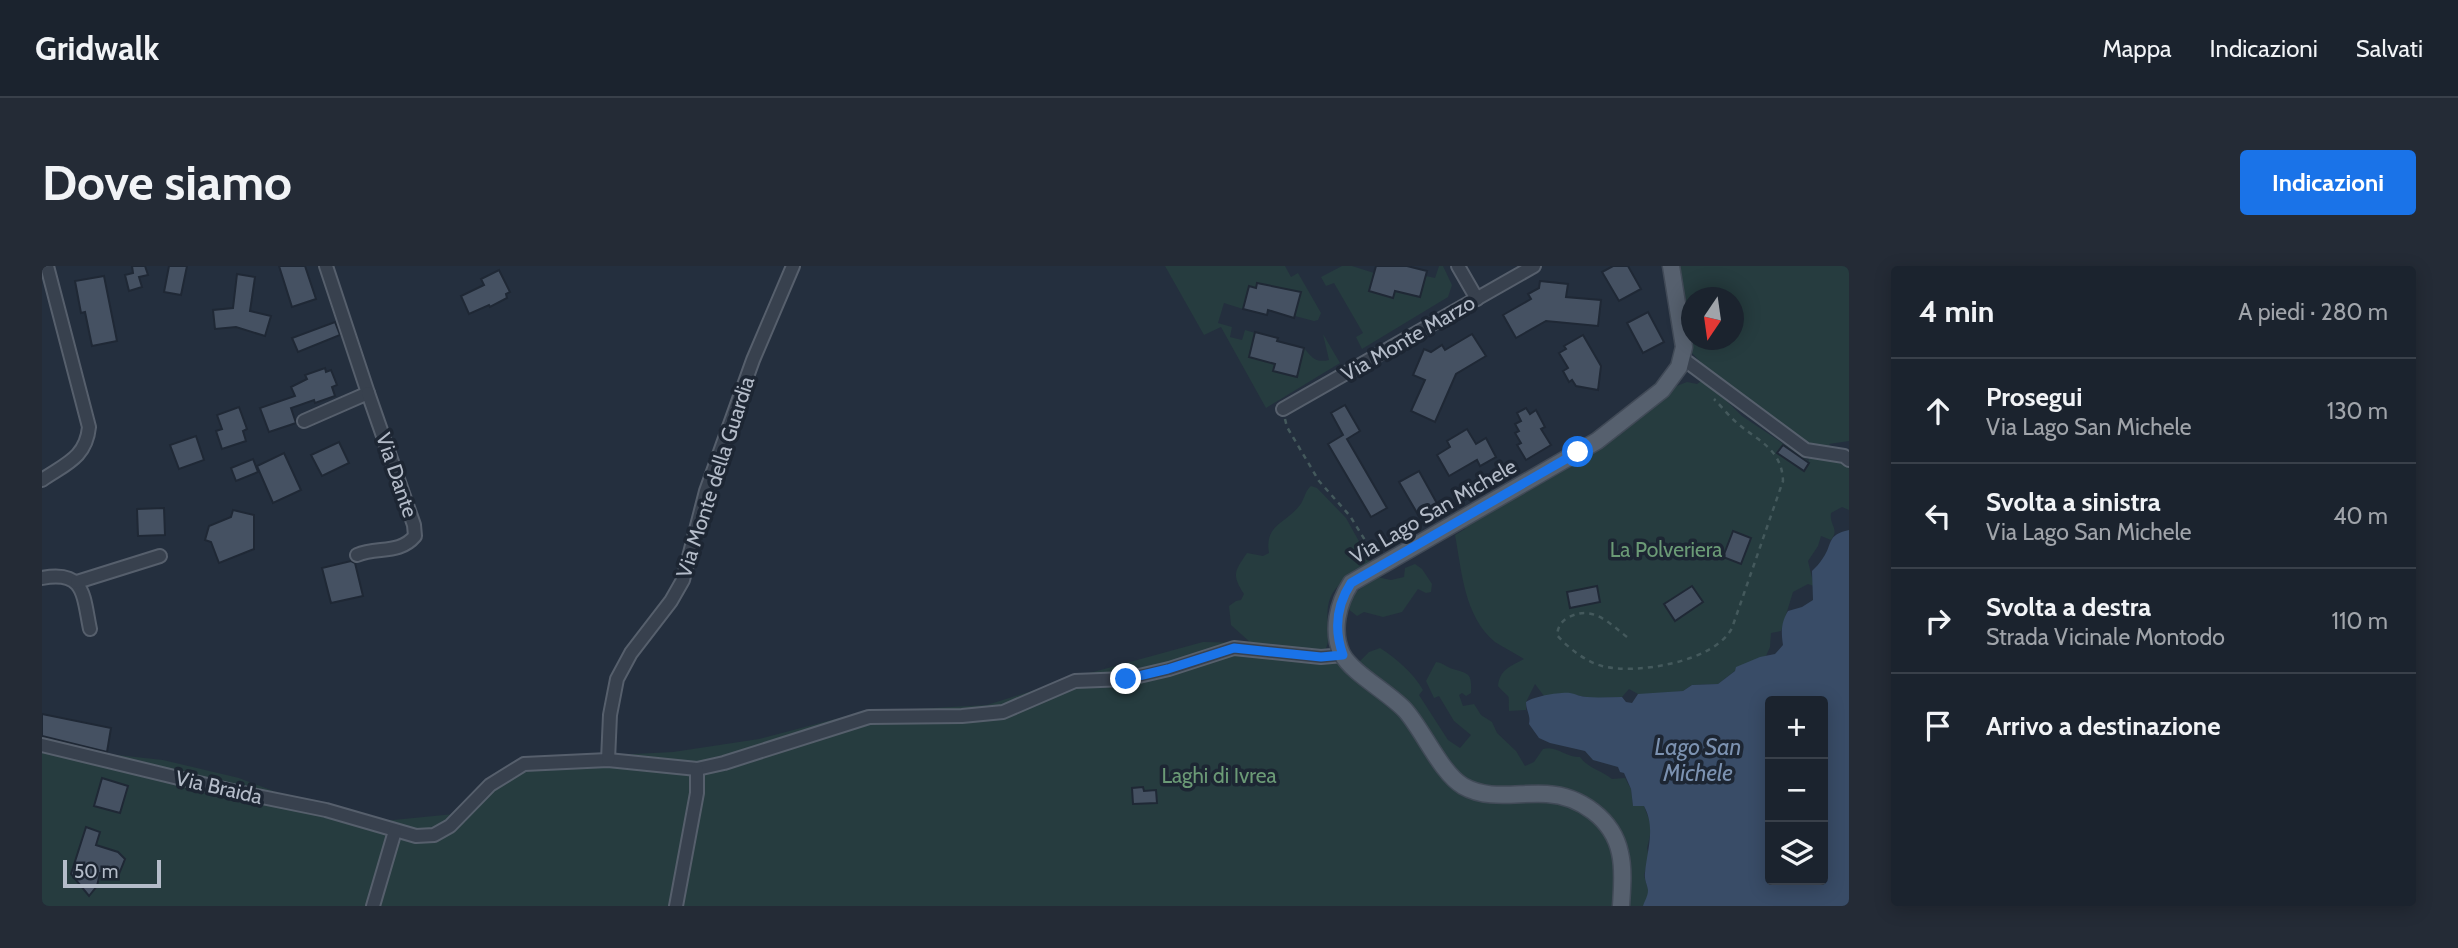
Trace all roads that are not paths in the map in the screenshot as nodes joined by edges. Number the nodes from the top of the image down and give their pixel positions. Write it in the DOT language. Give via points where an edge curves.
graph roads {
  1 [pos="47,266"];
  2 [pos="326,266"];
  3 [pos="793,266"];
  4 [pos="1458,266"];
  5 [pos="1534,266"];
  6 [pos="1671,266"];
  7 [pos="1476,299"];
  8 [pos="1682,358"];
  9 [pos="369,393"];
  10 [pos="1283,409"];
  11 [pos="304,421"];
  12 [pos="1849,460"];
  13 [pos="42,480"];
  14 [pos="357,555"];
  15 [pos="160,556"];
  16 [pos="42,578"];
  17 [pos="77,582"];
  18 [pos="90,629"];
  19 [pos="1343,655"];
  20 [pos="42,745"];
  21 [pos="608,760"];
  22 [pos="697,769"];
  23 [pos="395,831"];
  24 [pos="373,906"];
  25 [pos="676,906"];
  26 [pos="1621,906"];
  1 -- 13 [label="street" via="89,428 81,453"];
  2 -- 9 [label="street, Via Dante"];
  3 -- 21 [label="street, Via Monte della Guardia" via="711,478 682,580 617,679"];
  4 -- 7 [label="street"];
  5 -- 7 [label="street, Via Monte Marzo"];
  6 -- 8 [label="main road" via="1684,337"];
  7 -- 10 [label="street, Via Monte Marzo"];
  8 -- 12 [label="street" via="1806,450"];
  8 -- 19 [label="main road, Via Lago San Michele" via="1662,390 1597,441 1351,583 1336,626"];
  9 -- 11 [label="street"];
  9 -- 14 [label="street, Via Dante" via="415,536 408,544"];
  15 -- 17 [label="street"];
  16 -- 17 [label="street" via="56,575"];
  17 -- 18 [label="street"];
  19 -- 22 [label="street, Via Braida" via="1234,648 1126,679 1075,681 1003,712 869,717"];
  19 -- 26 [label="main road" via="1407,712 1450,776 1463,786 1496,795 1548,794 1586,806 1601,817 1620,852"];
  20 -- 23 [label="street, Via Braida" via="326,810"];
  21 -- 22 [label="street, Via Braida"];
  21 -- 23 [label="street, Via Braida" via="524,764 490,785 450,827 435,835"];
  22 -- 25 [label="street" via="697,793"];
  23 -- 24 [label="street"];
}
